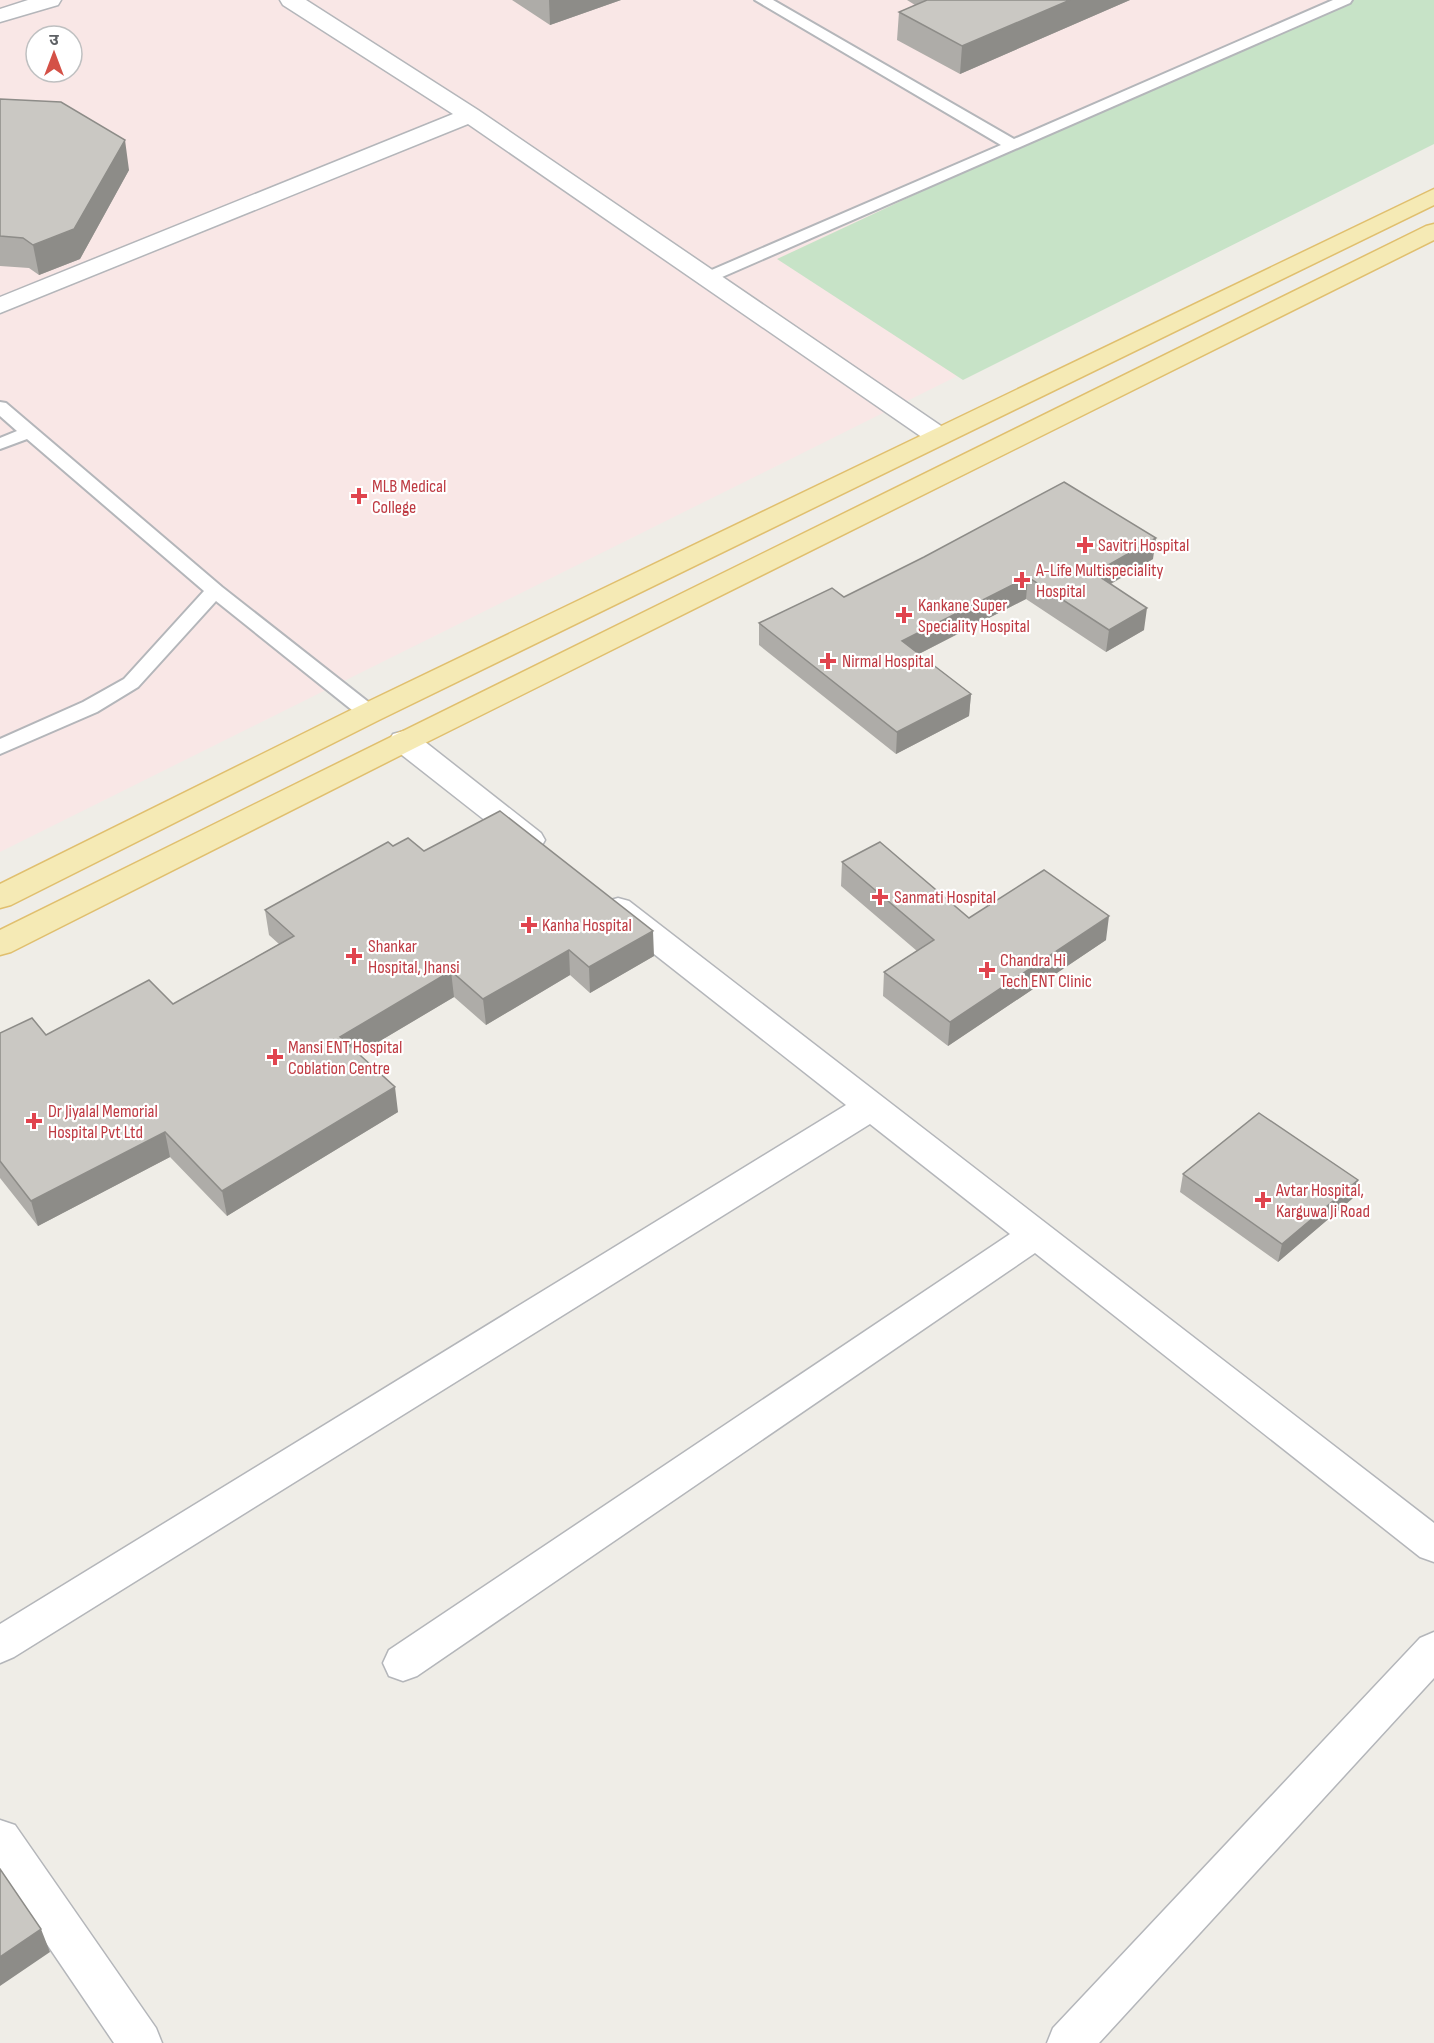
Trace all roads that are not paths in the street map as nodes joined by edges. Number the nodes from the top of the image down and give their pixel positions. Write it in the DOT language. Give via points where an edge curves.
graph roads {
  1 [pos="50,0"];
  2 [pos="291,0"];
  3 [pos="762,0"];
  4 [pos="1346,0"];
  5 [pos="0,16"];
  6 [pos="470,115"];
  7 [pos="1013,145"];
  8 [pos="1434,196"];
  9 [pos="1434,231"];
  10 [pos="706,279"];
  11 [pos="0,306"];
  12 [pos="0,407"];
  13 [pos="29,432"];
  14 [pos="938,436"];
  15 [pos="0,444"];
  16 [pos="215,591"];
  17 [pos="369,713"];
  18 [pos="404,741"];
  19 [pos="0,747"];
  20 [pos="553,858"];
  21 [pos="591,887"];
  22 [pos="0,897"];
  23 [pos="0,944"];
  24 [pos="870,1107"];
  25 [pos="1035,1235"];
  26 [pos="1434,1545"];
  27 [pos="0,1645"];
  28 [pos="1434,1650"];
  29 [pos="402,1663"];
  30 [pos="0,1839"];
  31 [pos="140,2043"];
  32 [pos="1069,2043"];
  1 -- 5 [label="street"];
  2 -- 6 [label="street"];
  3 -- 7 [label="lane"];
  4 -- 7 [label="lane"];
  6 -- 10 [label="street"];
  6 -- 11 [label="street"];
  7 -- 10 [label="lane"];
  8 -- 14 [label="main road"];
  9 -- 18 [label="main road"];
  10 -- 14 [label="street"];
  12 -- 13 [label="lane"];
  13 -- 15 [label="lane"];
  13 -- 16 [label="lane"];
  14 -- 17 [label="main road"];
  16 -- 17 [label="lane"];
  16 -- 19 [label="lane" via="131,683 90,707"];
  17 -- 22 [label="main road"];
  18 -- 20 [label="street"];
  18 -- 23 [label="main road"];
  21 -- 24 [label="street"];
  24 -- 25 [label="street"];
  24 -- 27 [label="street"];
  25 -- 26 [label="street"];
  25 -- 29 [label="street"];
  28 -- 32 [label="street"];
  30 -- 31 [label="street"];
}
